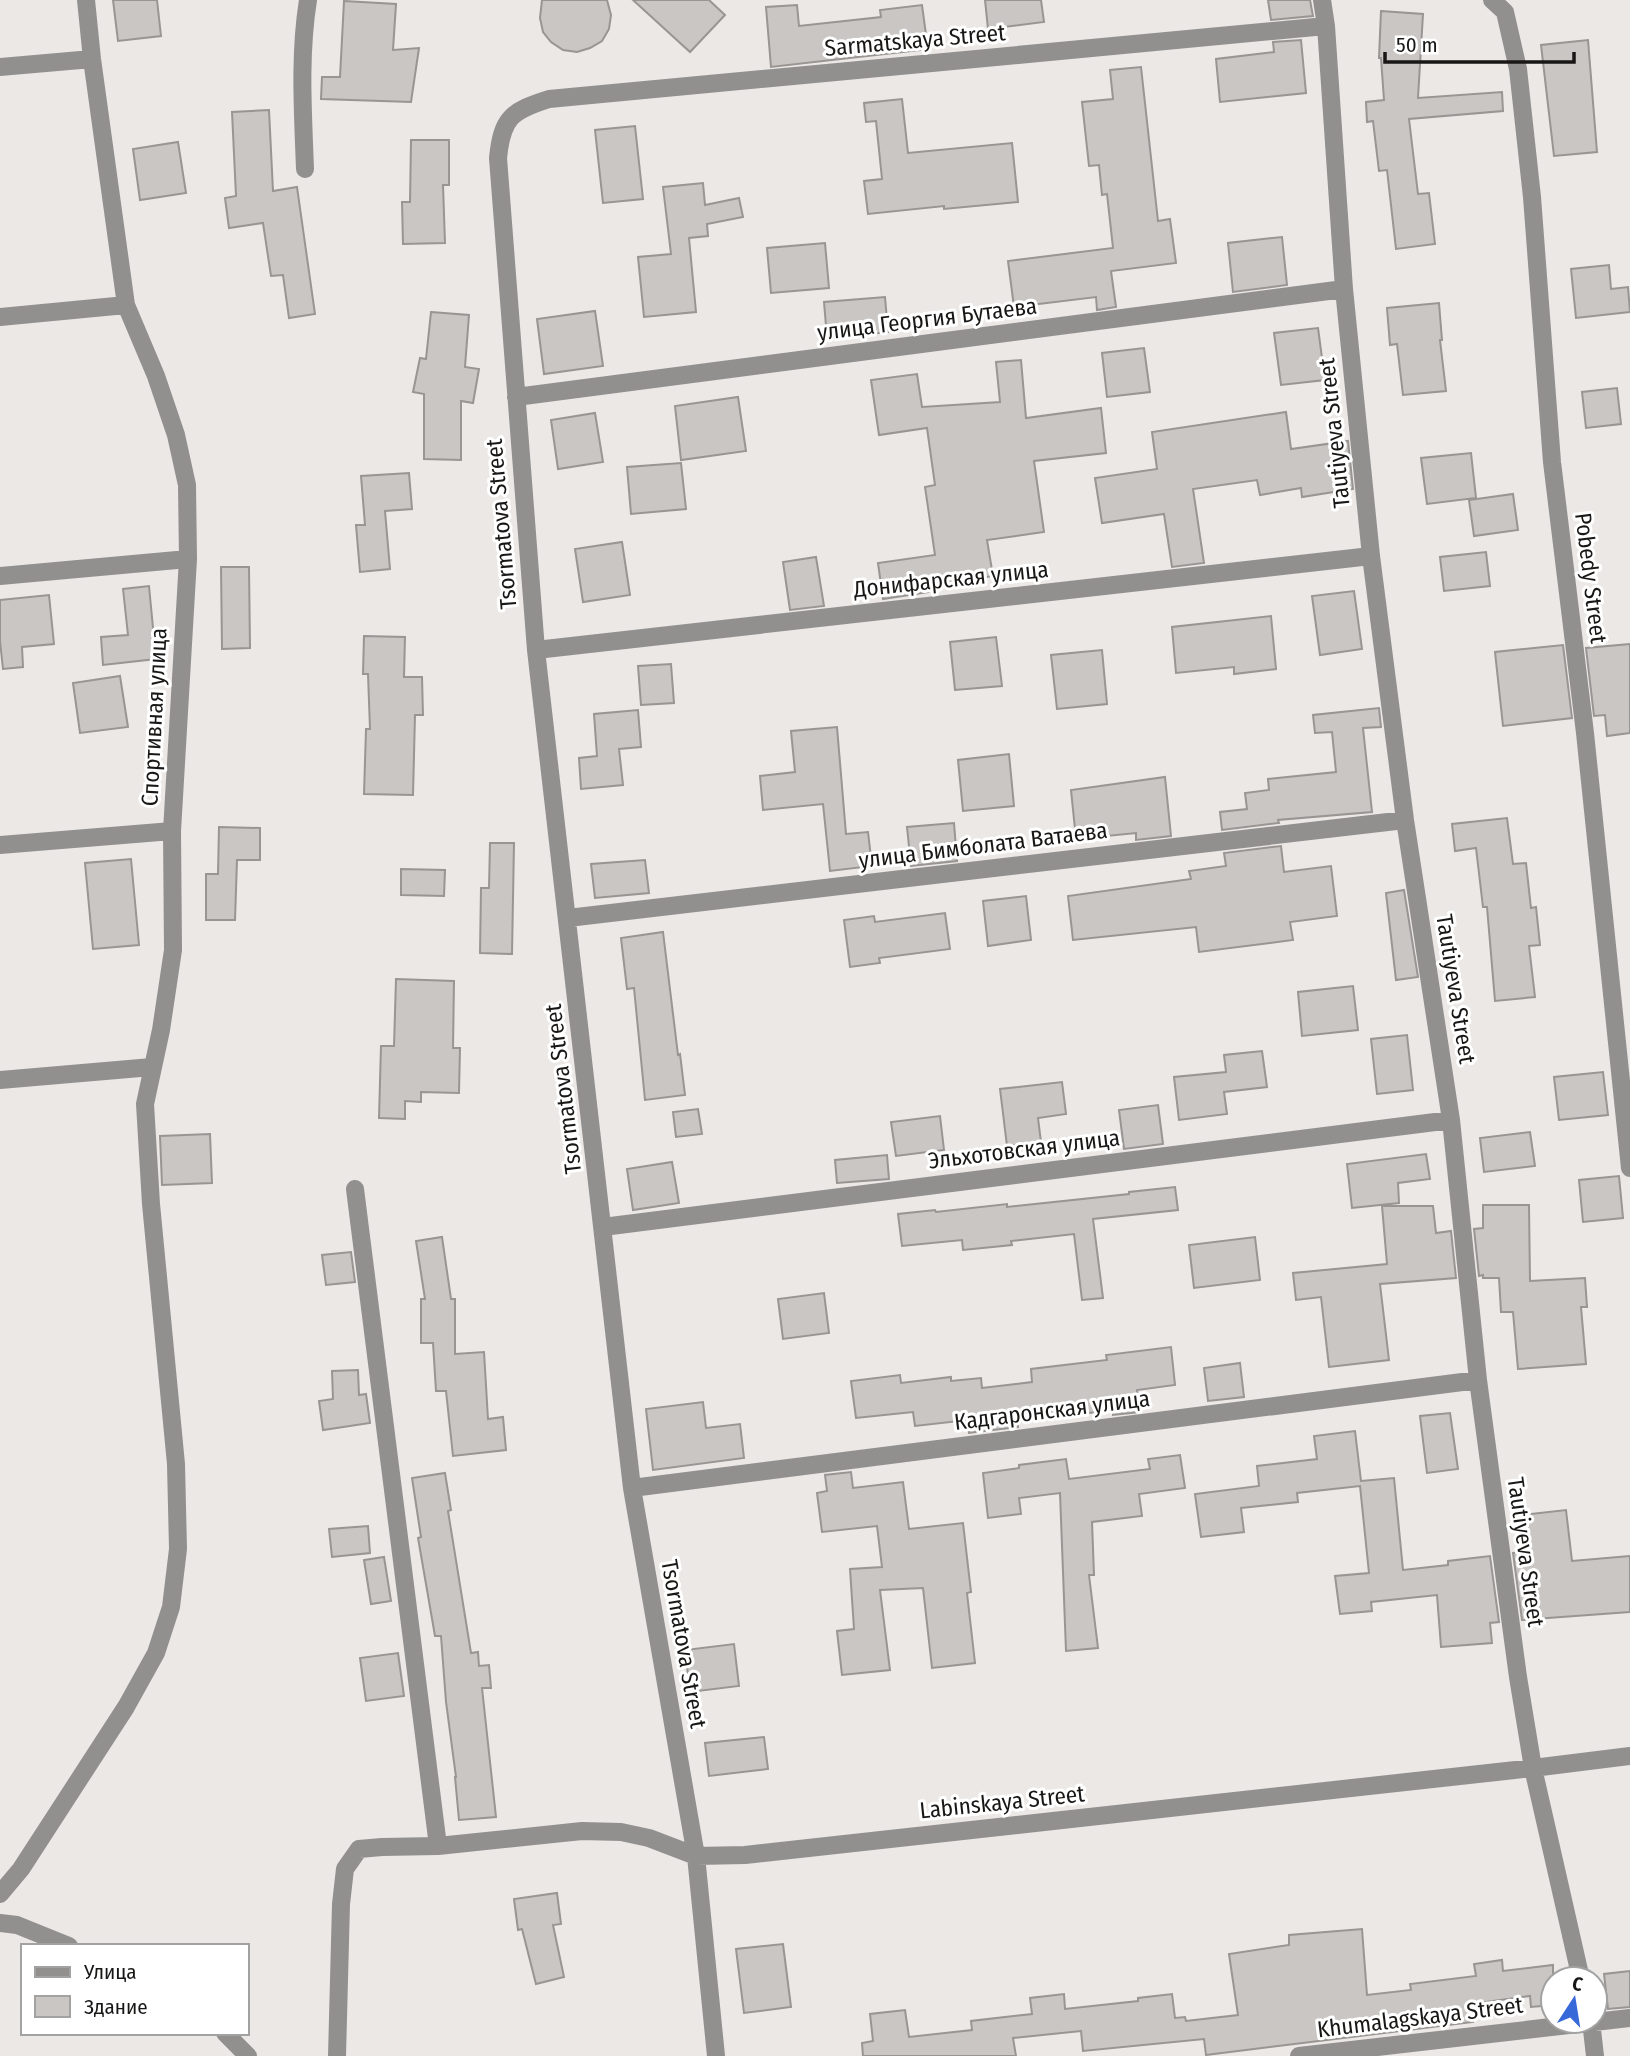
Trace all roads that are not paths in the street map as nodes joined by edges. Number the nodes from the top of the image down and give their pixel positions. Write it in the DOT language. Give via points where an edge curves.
graph roads {
  1 [pos="86,0"];
  2 [pos="308,0"];
  3 [pos="1322,0"];
  4 [pos="1492,0"];
  5 [pos="1326,26"];
  6 [pos="92,59"];
  7 [pos="0,67"];
  8 [pos="512,115"];
  9 [pos="305,169"];
  10 [pos="1344,289"];
  11 [pos="126,305"];
  12 [pos="0,317"];
  13 [pos="516,397"];
  14 [pos="1371,556"];
  15 [pos="188,559"];
  16 [pos="0,576"];
  17 [pos="536,650"];
  18 [pos="1405,820"];
  19 [pos="172,831"];
  20 [pos="0,845"];
  21 [pos="568,918"];
  22 [pos="152,1068"];
  23 [pos="0,1080"];
  24 [pos="1451,1120"];
  25 [pos="1630,1168"];
  26 [pos="355,1189"];
  27 [pos="603,1227"];
  28 [pos="1478,1380"];
  29 [pos="632,1488"];
  30 [pos="1630,1755"];
  31 [pos="1533,1768"];
  32 [pos="438,1846"];
  33 [pos="696,1856"];
  34 [pos="0,1894"];
  35 [pos="0,1923"];
  36 [pos="64,1944"];
  37 [pos="1578,1965"];
  38 [pos="1630,2018"];
  39 [pos="1609,2020"];
  40 [pos="1539,2027"];
  41 [pos="227,2035"];
  42 [pos="1593,2035"];
  43 [pos="248,2056"];
  44 [pos="337,2056"];
  45 [pos="716,2056"];
  46 [pos="1299,2056"];
  47 [pos="1595,2056"];
  1 -- 6 [label="street, Спортивная улица"];
  2 -- 9 [label="street" via="302,82"];
  3 -- 5 [label="street, Tautiyeva Street"];
  4 -- 25 [label="street, Pobedy Street" via="1505,12 1518,69 1552,462"];
  5 -- 8 [label="street, Sarmatskaya Street" via="549,99"];
  5 -- 10 [label="street, Tautiyeva Street"];
  6 -- 7 [label="street"];
  6 -- 11 [label="street, Спортивная улица"];
  8 -- 13 [label="street, Tsormatova Street" via="500,135 498,158"];
  10 -- 13 [label="street, улица Георгия Бутаева"];
  10 -- 14 [label="street, Tautiyeva Street"];
  11 -- 12 [label="street"];
  11 -- 15 [label="street, Спортивная улица" via="176,435 187,485"];
  13 -- 17 [label="street, Tsormatova Street"];
  14 -- 17 [label="street, Донифарская улица"];
  14 -- 18 [label="street, Tautiyeva Street"];
  15 -- 16 [label="street"];
  15 -- 19 [label="street, Спортивная улица"];
  17 -- 21 [label="street, Tsormatova Street"];
  18 -- 21 [label="street, улица Бимболата Ватаева"];
  18 -- 24 [label="street, Tautiyeva Street"];
  19 -- 20 [label="street, Спортивная улица"];
  19 -- 22 [label="street" via="173,950"];
  21 -- 27 [label="street, Tsormatova Street"];
  22 -- 23 [label="street"];
  22 -- 34 [label="street" via="145,1117 176,1464 178,1549 170,1607 156,1653 126,1707"];
  24 -- 27 [label="street, Эльхотовская улица"];
  24 -- 28 [label="street, Tautiyeva Street"];
  26 -- 32 [label="street"];
  27 -- 29 [label="street, Tsormatova Street"];
  28 -- 29 [label="street, Кадгаронская улица"];
  28 -- 31 [label="street, Tautiyeva Street"];
  29 -- 33 [label="street, Tsormatova Street"];
  30 -- 31 [label="street, Labinskaya Street"];
  31 -- 33 [label="street, Labinskaya Street" via="745,1855"];
  31 -- 37 [label="street, Tautiyeva Street"];
  32 -- 33 [label="street, Labinskaya Street" via="582,1831 621,1832"];
  32 -- 44 [label="street, Labinskaya Street" via="359,1849 345,1869"];
  33 -- 45 [label="street, Tsormatova Street"];
  35 -- 36 [label="street"];
  38 -- 39 [label="street, Khumalagskaya Street"];
  40 -- 46 [label="street, Khumalagskaya Street"];
  41 -- 43 [label="street"];
  42 -- 47 [label="street"];
}
